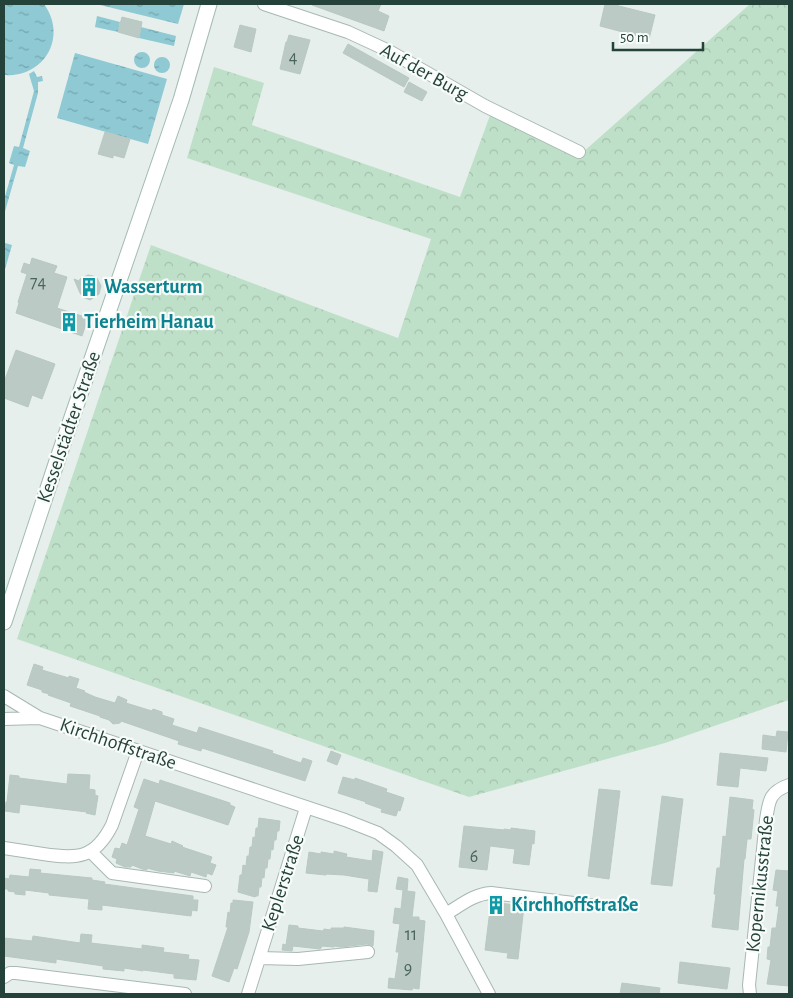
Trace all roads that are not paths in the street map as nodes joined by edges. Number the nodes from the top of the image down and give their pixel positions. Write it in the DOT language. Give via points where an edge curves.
graph roads {
  1 [pos="209,4"];
  2 [pos="264,4"];
  3 [pos="579,152"];
  4 [pos="4,622"];
  5 [pos="4,696"];
  6 [pos="40,718"];
  7 [pos="4,719"];
  8 [pos="138,751"];
  9 [pos="789,785"];
  10 [pos="306,808"];
  11 [pos="4,848"];
  12 [pos="90,851"];
  13 [pos="205,886"];
  14 [pos="590,905"];
  15 [pos="446,914"];
  16 [pos="368,952"];
  17 [pos="258,958"];
  18 [pos="6,974"];
  19 [pos="185,994"];
  20 [pos="248,994"];
  21 [pos="489,994"];
  22 [pos="750,994"];
  1 -- 4 [label="main road, Kesselstädter Straße" via="181,100"];
  2 -- 3 [label="street, Auf der Burg" via="348,32 389,51 485,106"];
  5 -- 6 [label="street, Kirchhoffstraße"];
  6 -- 7 [label="street, Kirchhoffstraße"];
  6 -- 8 [label="street, Kirchhoffstraße"];
  8 -- 10 [label="street, Kirchhoffstraße"];
  8 -- 12 [label="street" via="112,825 100,845"];
  9 -- 22 [label="street, Kopernikusstraße" via="776,790 772,796 766,820"];
  10 -- 15 [label="street, Kirchhoffstraße" via="378,833 396,846 416,865"];
  10 -- 17 [label="street, Keplerstraße"];
  11 -- 12 [label="street" via="69,857"];
  12 -- 13 [label="street" via="112,873"];
  14 -- 15 [label="street" via="491,893 479,894"];
  15 -- 21 [label="street, Kirchhoffstraße"];
  16 -- 17 [label="street, Keplerstraße" via="298,959"];
  17 -- 20 [label="street, Keplerstraße"];
  18 -- 19 [label="street"];
}
